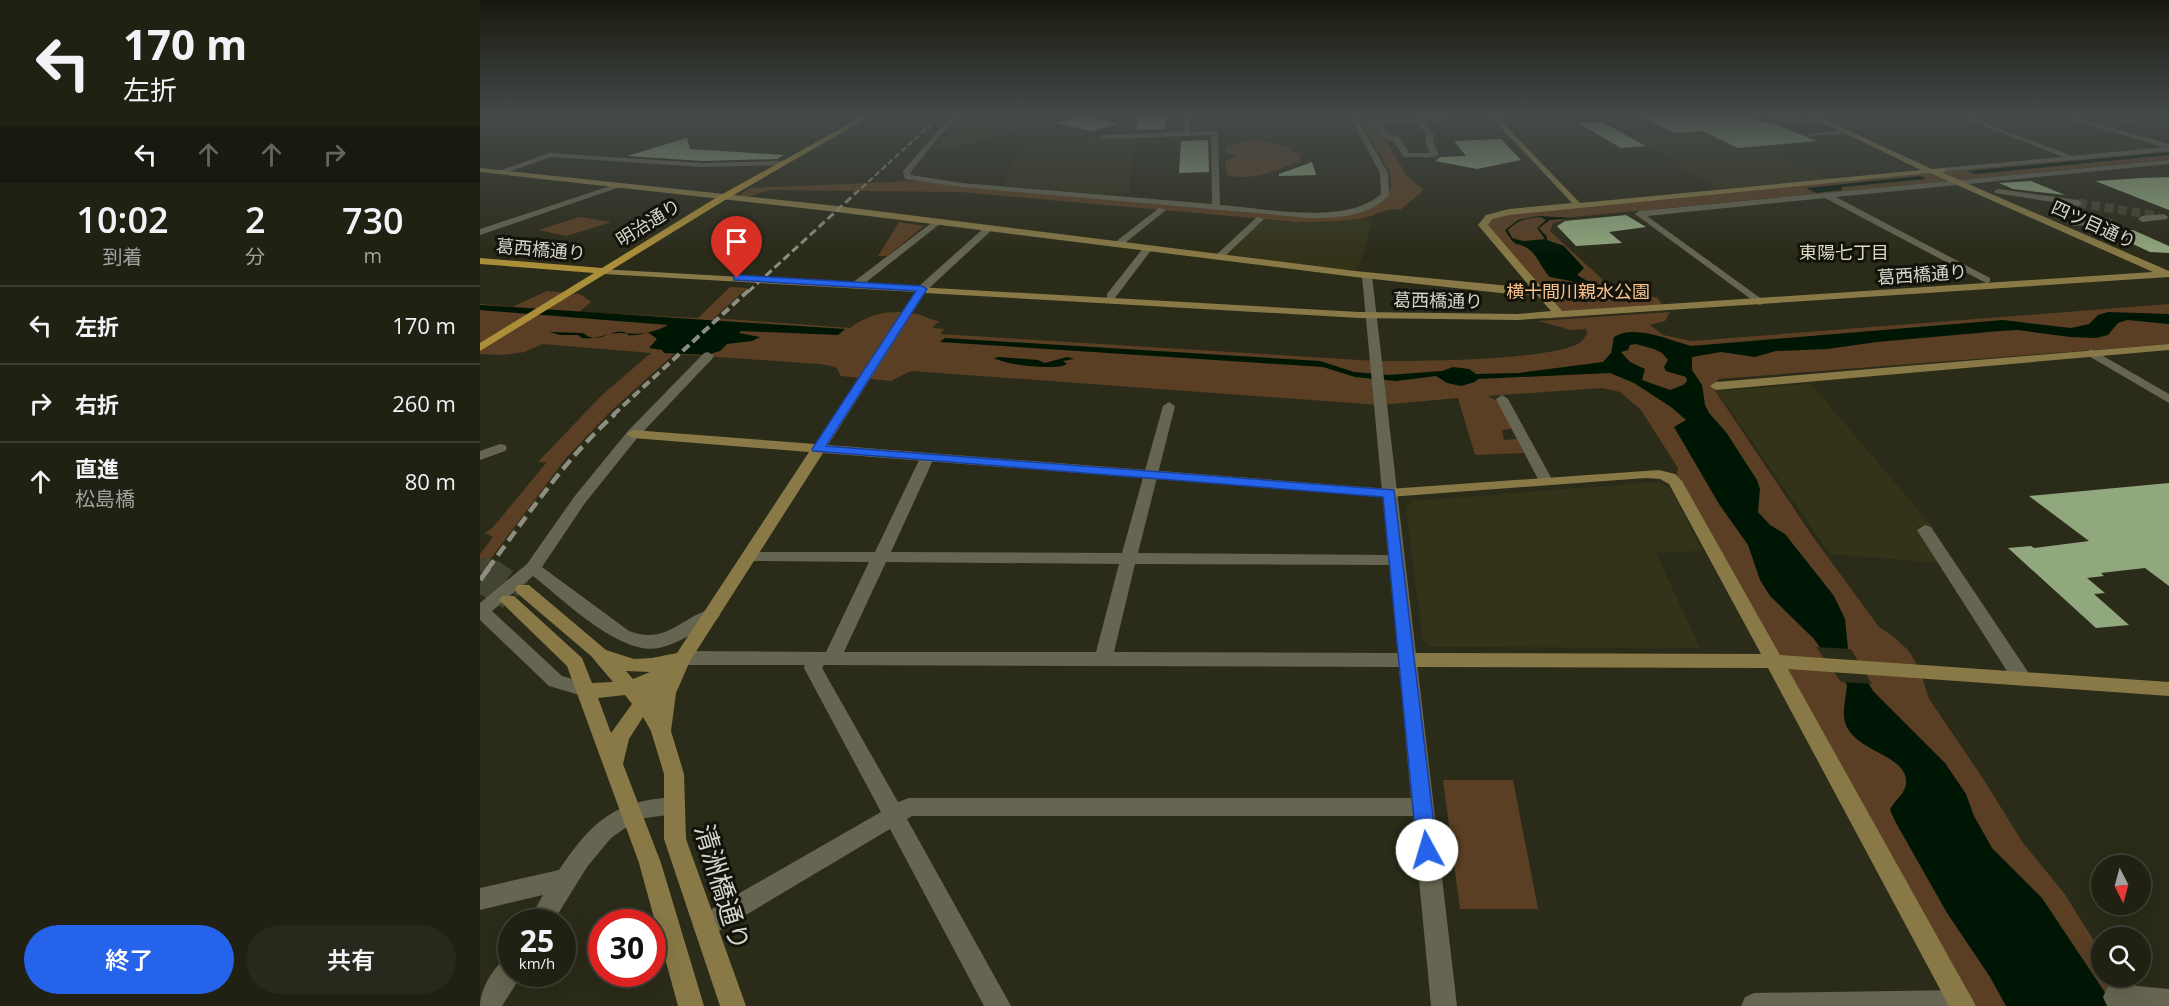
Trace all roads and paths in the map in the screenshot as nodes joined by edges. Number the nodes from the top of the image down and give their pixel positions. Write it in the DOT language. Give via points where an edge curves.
graph roads {
  1 [pos="529,162"];
  2 [pos="656,162"];
  3 [pos="915,162"];
  4 [pos="1215,162"];
  5 [pos="1378,162"];
  6 [pos="1537,162"];
  7 [pos="1917,162"];
  8 [pos="1918,162"];
  9 [pos="2032,162"];
  10 [pos="2169,162"];
  11 [pos="784,163"];
  12 [pos="480,170"];
  13 [pos="1938,171"];
  14 [pos="500,172"];
  15 [pos="1963,182"];
  16 [pos="619,186"];
  17 [pos="1998,191"];
  18 [pos="1827,196"];
  19 [pos="722,198"];
  20 [pos="2078,203"];
  21 [pos="1216,205"];
  22 [pos="1578,205"];
  23 [pos="1162,210"];
  24 [pos="2164,217"];
  25 [pos="1260,219"];
  26 [pos="2142,219"];
  27 [pos="2109,221"];
  28 [pos="937,223"];
  29 [pos="2073,223"];
  30 [pos="988,229"];
  31 [pos="480,232"];
  32 [pos="1117,245"];
  33 [pos="1147,249"];
  34 [pos="1218,257"];
  35 [pos="480,261"];
  36 [pos="2153,268"];
  37 [pos="604,271"];
  38 [pos="2168,271"];
  39 [pos="1367,276"];
  40 [pos="1986,280"];
  41 [pos="856,285"];
  42 [pos="922,289"];
  43 [pos="1539,291"];
  44 [pos="1111,296"];
  45 [pos="1755,299"];
  46 [pos="1558,312"];
  47 [pos="1371,313"];
  48 [pos="2169,347"];
  49 [pos="480,348"];
  50 [pos="2091,353"];
  51 [pos="708,356"];
  52 [pos="1716,386"];
  53 [pos="1502,399"];
  54 [pos="2169,399"];
  55 [pos="1169,406"];
  56 [pos="633,434"];
  57 [pos="500,448"];
  58 [pos="818,449"];
  59 [pos="480,456"];
  60 [pos="927,458"];
  61 [pos="1152,474"];
  62 [pos="1546,481"];
  63 [pos="1389,493"];
  64 [pos="1926,530"];
  65 [pos="750,556"];
  66 [pos="881,556"];
  67 [pos="1128,559"];
  68 [pos="1396,560"];
  69 [pos="516,587"];
  70 [pos="711,615"];
  71 [pos="597,651"];
  72 [pos="683,658"];
  73 [pos="825,658"];
  74 [pos="1104,658"];
  75 [pos="1407,660"];
  76 [pos="1773,661"];
  77 [pos="2021,677"];
  78 [pos="2169,688"];
  79 [pos="586,690"];
  80 [pos="635,695"];
  81 [pos="661,731"];
  82 [pos="614,763"];
  83 [pos="674,806"];
  84 [pos="1422,807"];
  85 [pos="631,812"];
  86 [pos="893,817"];
  87 [pos="569,878"];
  88 [pos="480,899"];
  89 [pos="549,909"];
  90 [pos="705,926"];
  91 [pos="500,987"];
  92 [pos="2116,997"];
  93 [pos="2169,1002"];
  94 [pos="1962,1004"];
  95 [pos="487,1006"];
  96 [pos="691,1006"];
  97 [pos="733,1006"];
  98 [pos="998,1006"];
  99 [pos="1444,1006"];
  100 [pos="1755,1006"];
  1 -- 14 [label="street"];
  2 -- 11 [label="street"];
  3 -- 5 [label="street" via="906,173 908,177 1310,215 1366,208 1385,195 1384,173"];
  4 -- 21 [label="street"];
  6 -- 22 [label="street"];
  7 -- 13 [label="street, 四ツ目通り"];
  8 -- 13 [label="street, 四ツ目通り"];
  9 -- 13 [label="street"];
  10 -- 15 [label="street"];
  11 -- 19 [label="main road, 明治通り"];
  12 -- 14 [label="street"];
  13 -- 15 [label="street, 四ツ目通り"];
  13 -- 22 [label="street"];
  14 -- 16 [label="street"];
  15 -- 18 [label="street"];
  15 -- 36 [label="street, 四ツ目通り"];
  15 -- 38 [label="street, 四ツ目通り"];
  16 -- 19 [label="street"];
  16 -- 31 [label="street"];
  17 -- 20 [label="street"];
  18 -- 40 [label="street"];
  18 -- 45 [label="street" via="1640,214"];
  19 -- 28 [label="street"];
  19 -- 37 [label="main road, 明治通り"];
  22 -- 43 [label="street" via="1497,214 1483,225"];
  23 -- 32 [label="street"];
  24 -- 26 [label="street"];
  25 -- 34 [label="street"];
  27 -- 29 [label="street"];
  28 -- 30 [label="street"];
  28 -- 41 [label="street"];
  30 -- 32 [label="street"];
  30 -- 42 [label="street"];
  32 -- 33 [label="street"];
  33 -- 34 [label="street"];
  33 -- 44 [label="street"];
  34 -- 39 [label="street"];
  35 -- 37 [label="main road, 葛西橋通り"];
  36 -- 38 [label="street, 四ツ目通り"];
  36 -- 40 [label="street, 葛西橋通り"];
  37 -- 41 [label="street, 葛西橋通り"];
  37 -- 49 [label="main road, 明治通り"];
  38 -- 45 [label="street, 葛西橋通り"];
  39 -- 43 [label="street"];
  39 -- 47 [label="street"];
  40 -- 45 [label="street, 葛西橋通り"];
  41 -- 42 [label="street, 葛西橋通り"];
  42 -- 44 [label="street, 葛西橋通り" via="950,287"];
  42 -- 47 [label="street, 葛西橋通り"];
  42 -- 58 [label="street"];
  43 -- 46 [label="street"];
  44 -- 47 [label="street, 葛西橋通り"];
  45 -- 46 [label="street, 葛西橋通り"];
  46 -- 47 [label="street, 葛西橋通り" via="1517,317"];
  47 -- 63 [label="street"];
  48 -- 50 [label="street"];
  50 -- 52 [label="street"];
  50 -- 54 [label="street"];
  51 -- 56 [label="street"];
  53 -- 62 [label="street"];
  55 -- 61 [label="street"];
  56 -- 58 [label="street"];
  56 -- 69 [label="street"];
  57 -- 59 [label="street"];
  58 -- 60 [label="street"];
  58 -- 65 [label="street"];
  60 -- 61 [label="street"];
  60 -- 66 [label="street"];
  61 -- 63 [label="street"];
  61 -- 67 [label="street"];
  62 -- 63 [label="street"];
  62 -- 76 [label="street" via="1657,473 1671,478"];
  63 -- 68 [label="street"];
  64 -- 77 [label="street"];
  65 -- 66 [label="street"];
  65 -- 70 [label="street"];
  66 -- 67 [label="street"];
  66 -- 73 [label="street"];
  67 -- 68 [label="street"];
  67 -- 74 [label="street"];
  68 -- 75 [label="street"];
  69 -- 70 [label="street" via="638,644 669,638"];
  69 -- 71 [label="street, 清洲橋通り"];
  69 -- 79 [label="street" via="575,663"];
  69 -- 79 [label="street" via="481,611 556,681"];
  70 -- 72 [label="street"];
  71 -- 72 [label="street" via="633,667"];
  71 -- 80 [label="street, 清洲橋通り"];
  72 -- 73 [label="street"];
  72 -- 80 [label="street"];
  72 -- 81 [label="street" via="666,691"];
  73 -- 74 [label="street"];
  73 -- 86 [label="street" via="813,668"];
  74 -- 75 [label="street"];
  75 -- 76 [label="street"];
  75 -- 84 [label="street"];
  76 -- 77 [label="street"];
  76 -- 94 [label="street"];
  77 -- 78 [label="street"];
  79 -- 80 [label="street"];
  79 -- 82 [label="street"];
  80 -- 81 [label="street, 清洲橋通り"];
  80 -- 82 [label="street"];
  81 -- 83 [label="street, 清洲橋通り" via="674,774"];
  82 -- 85 [label="street"];
  83 -- 85 [label="street"];
  83 -- 90 [label="street, 清洲橋通り" via="675,839"];
  84 -- 86 [label="street" via="909,807"];
  84 -- 99 [label="street"];
  85 -- 87 [label="street" via="605,827"];
  85 -- 96 [label="street" via="650,863"];
  86 -- 90 [label="street"];
  86 -- 98 [label="street"];
  87 -- 88 [label="street"];
  87 -- 89 [label="street"];
  90 -- 97 [label="street, 清洲橋通り"];
  91 -- 95 [label="street"];
  92 -- 93 [label="street"];
  94 -- 100 [label="street"];
}
